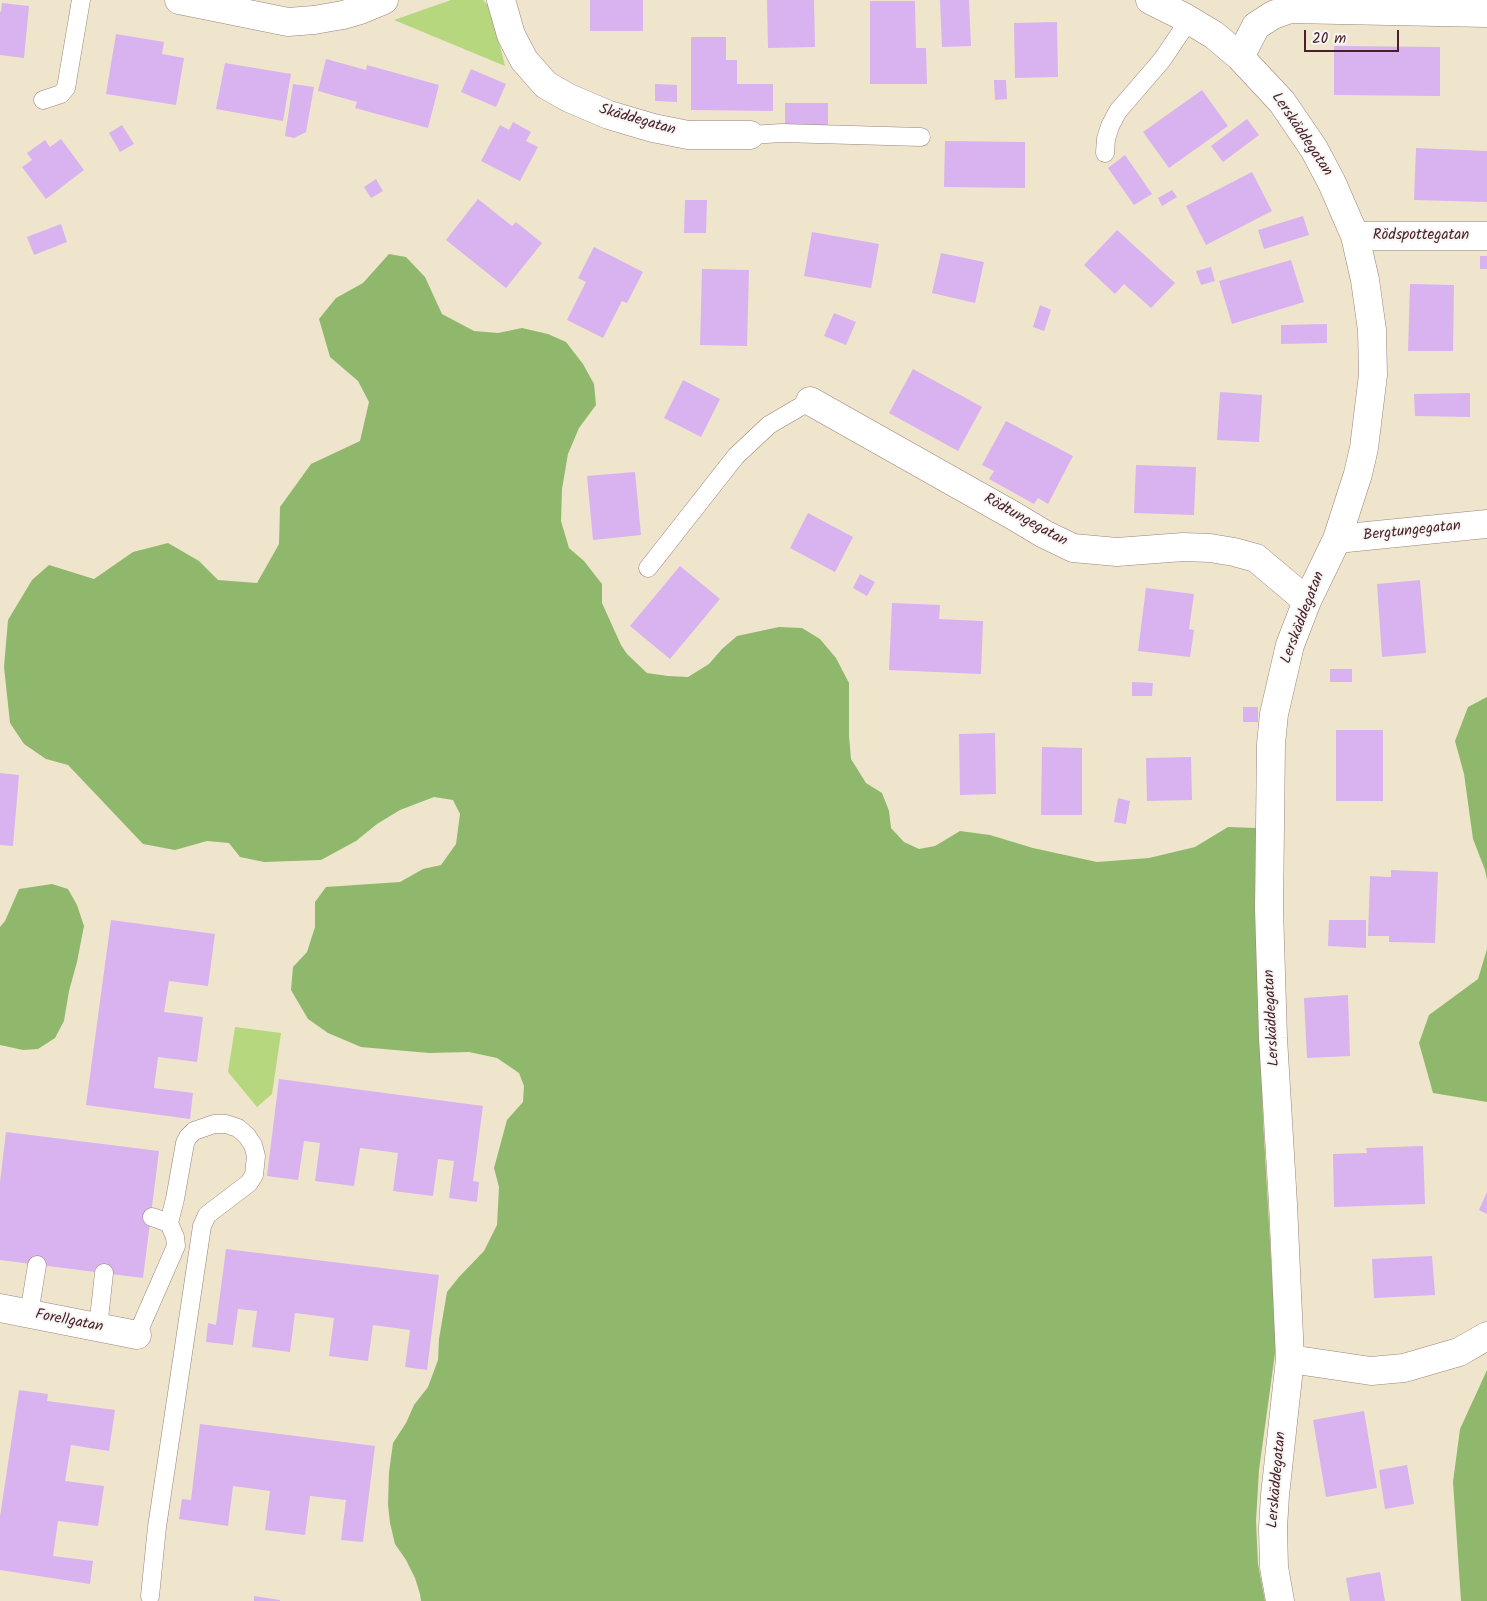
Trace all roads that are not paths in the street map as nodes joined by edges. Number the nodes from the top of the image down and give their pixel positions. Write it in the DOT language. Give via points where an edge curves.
graph roads {
  1 [pos="81,0"];
  2 [pos="179,0"];
  3 [pos="384,0"];
  4 [pos="501,0"];
  5 [pos="1150,0"];
  6 [pos="1346,5"];
  7 [pos="1487,13"];
  8 [pos="1189,20"];
  9 [pos="1240,57"];
  10 [pos="43,100"];
  11 [pos="750,135"];
  12 [pos="921,137"];
  13 [pos="1105,152"];
  14 [pos="1355,236"];
  15 [pos="1487,236"];
  16 [pos="810,401"];
  17 [pos="1487,524"];
  18 [pos="1337,539"];
  19 [pos="648,568"];
  20 [pos="1307,601"];
  21 [pos="152,1216"];
  22 [pos="169,1223"];
  23 [pos="37,1265"];
  24 [pos="104,1273"];
  25 [pos="0,1308"];
  26 [pos="29,1314"];
  27 [pos="98,1328"];
  28 [pos="137,1335"];
  29 [pos="1487,1336"];
  30 [pos="1290,1359"];
  31 [pos="150,1596"];
  32 [pos="1280,1601"];
  1 -- 10 [label="lane" via="66,88 60,94"];
  2 -- 3 [label="street" via="288,22 343,15"];
  4 -- 11 [label="street, Skäddegatan" via="511,35 524,60 546,85 609,115 653,128 688,135"];
  5 -- 8 [label="street, Lerskäddegatan"];
  6 -- 7 [label="street"];
  6 -- 9 [label="street" via="1290,9 1273,15 1256,26"];
  8 -- 9 [label="street, Lerskäddegatan" via="1214,35"];
  8 -- 13 [label="lane" via="1162,60 1118,111 1110,126"];
  9 -- 14 [label="street, Lerskäddegatan" via="1282,102 1314,149"];
  11 -- 12 [label="lane, Skäddegatan"];
  14 -- 15 [label="street, Rödspottegatan"];
  14 -- 18 [label="street, Lerskäddegatan" via="1370,311 1373,374 1362,457"];
  16 -- 19 [label="lane" via="769,425 736,456"];
  16 -- 20 [label="street, Rödtungegatan" via="1073,548 1117,552 1183,547 1234,552 1256,558"];
  17 -- 18 [label="street, Bergtungegatan"];
  18 -- 20 [label="street, Lerskäddegatan"];
  20 -- 30 [label="street, Lerskäddegatan" via="1290,645 1282,678 1274,714 1270,766 1268,909"];
  21 -- 22 [label="lane"];
  22 -- 28 [label="lane" via="176,1246"];
  22 -- 31 [label="lane" via="188,1137 194,1131 214,1124 238,1128 253,1145 256,1156 254,1175 249,1183 207,1216 202,1226 157,1526"];
  23 -- 26 [label="lane"];
  24 -- 27 [label="lane"];
  25 -- 26 [label="street, Forellgatan"];
  26 -- 27 [label="street, Forellgatan"];
  27 -- 28 [label="street, Forellgatan"];
  29 -- 30 [label="street" via="1459,1352 1404,1368 1371,1371"];
  30 -- 32 [label="street, Lerskäddegatan" via="1273,1528 1274,1567"];
}
